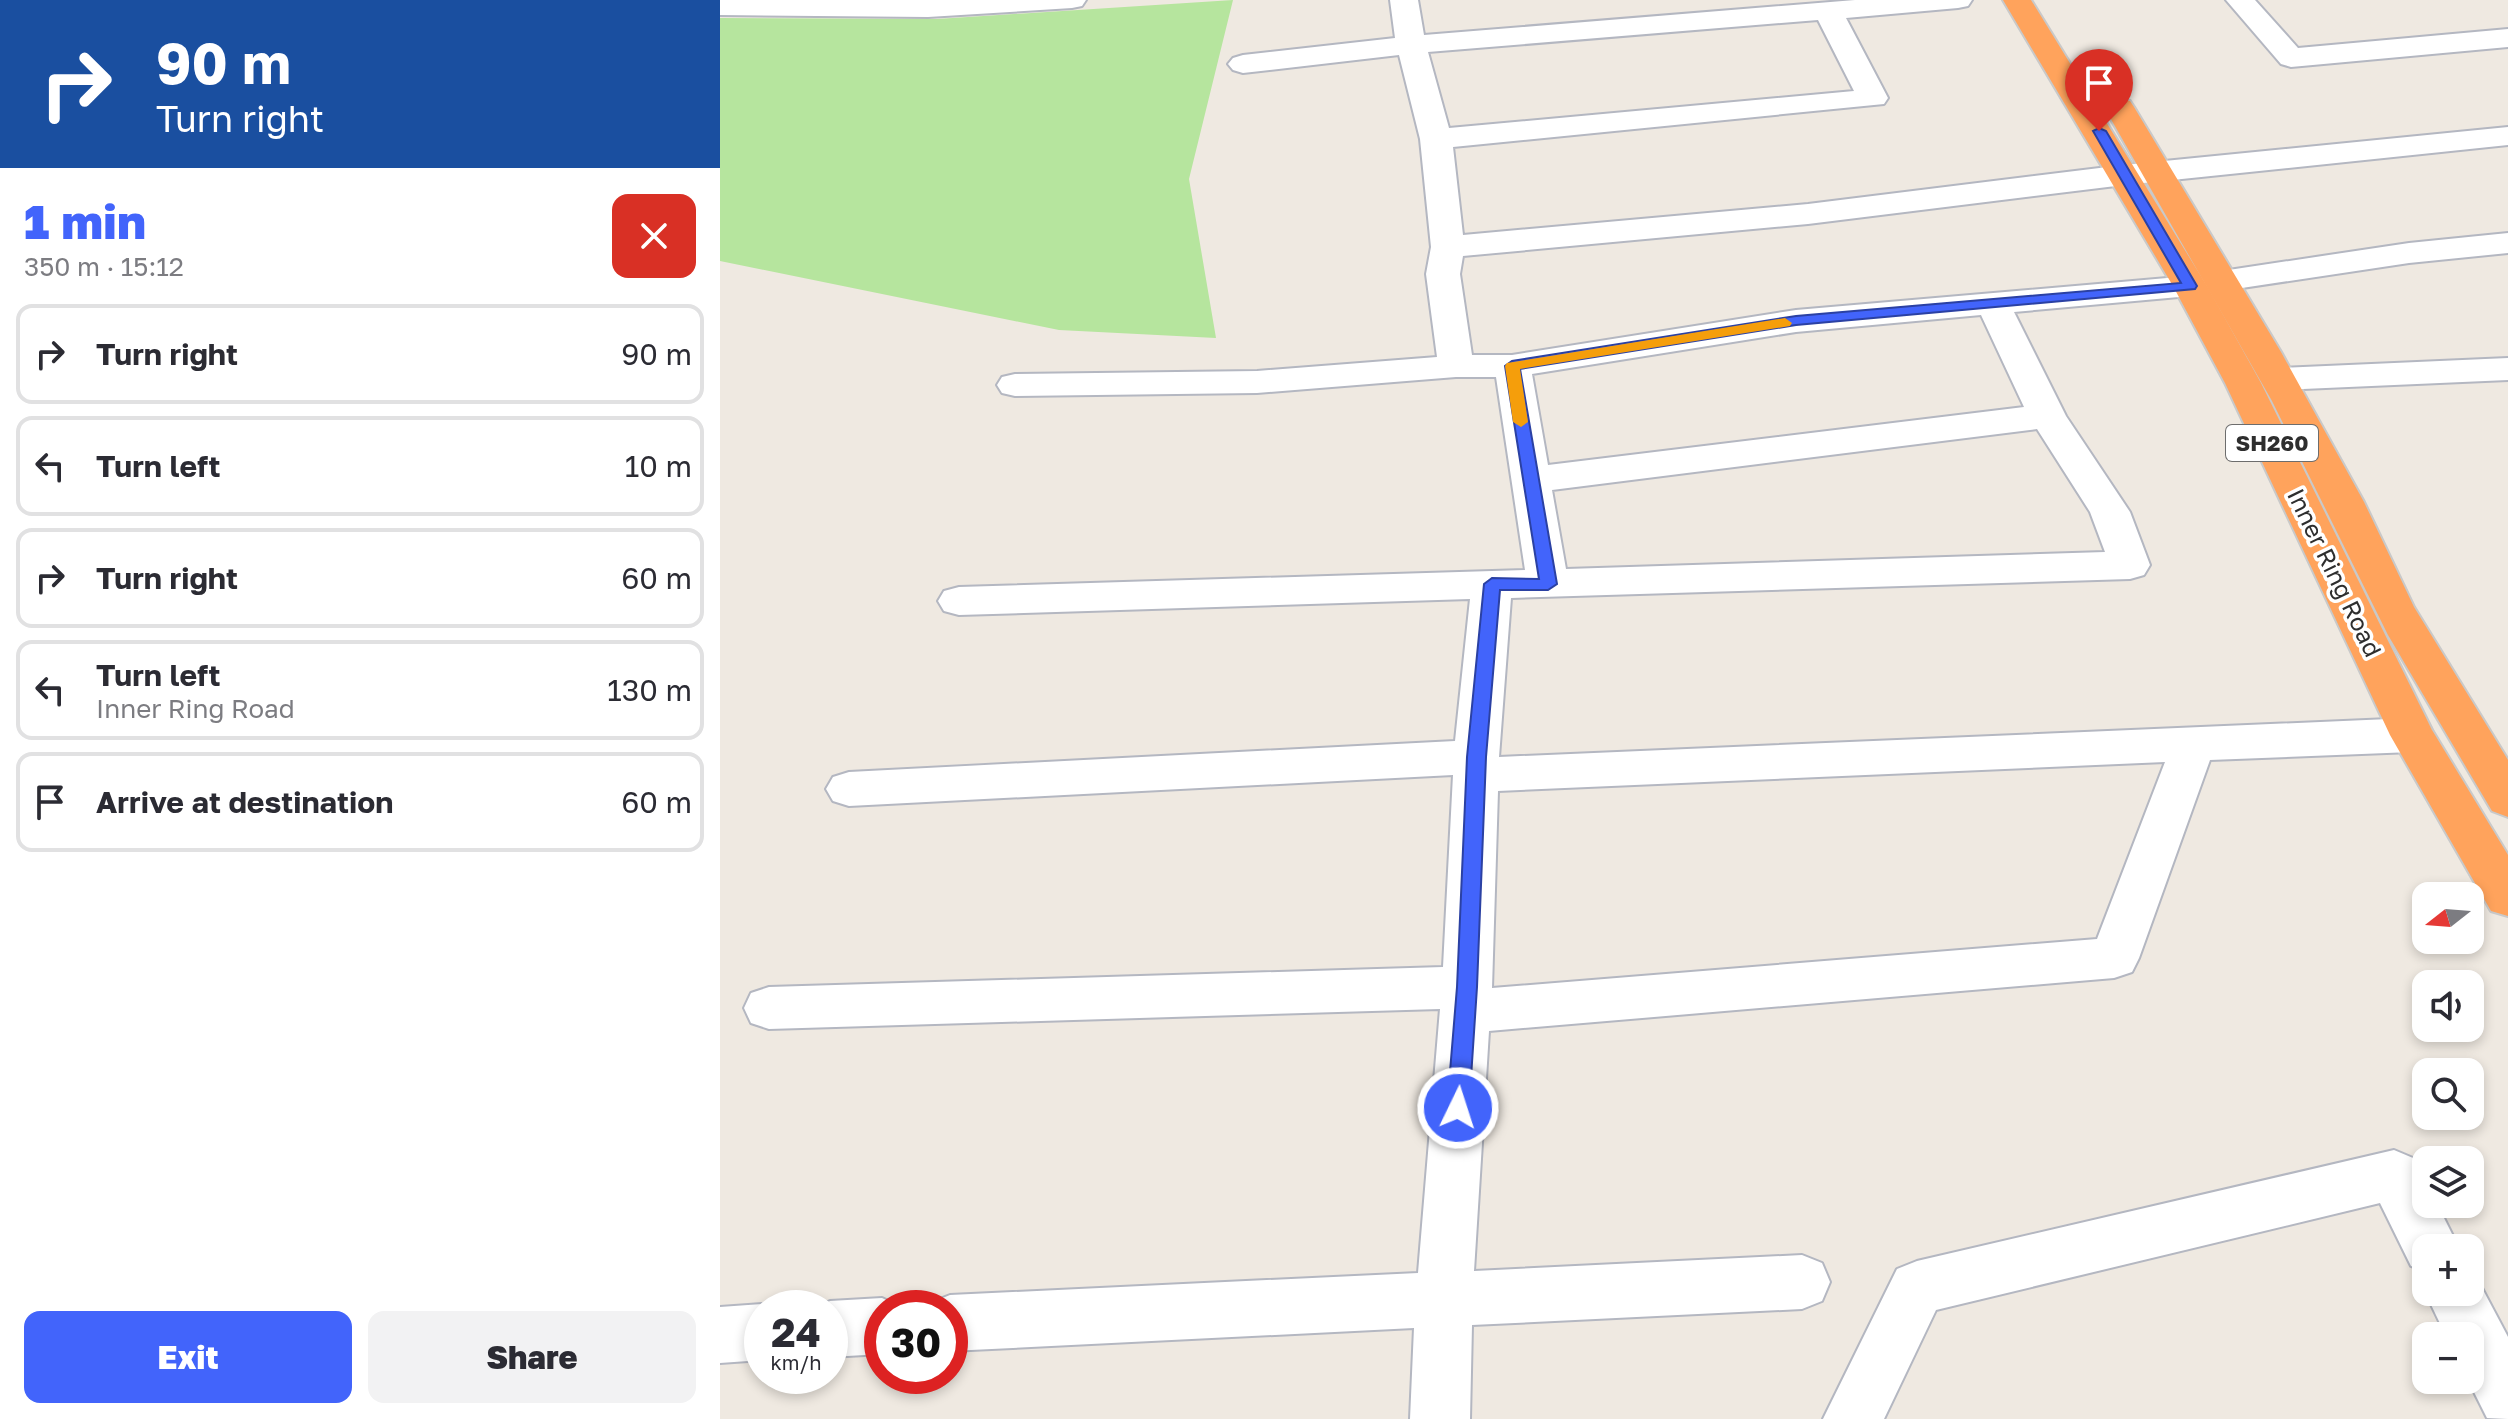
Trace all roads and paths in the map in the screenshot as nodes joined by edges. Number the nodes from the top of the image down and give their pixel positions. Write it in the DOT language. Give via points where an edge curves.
graph roads {
  1 [pos="1072,0"];
  2 [pos="1404,0"];
  3 [pos="1958,0"];
  4 [pos="2017,0"];
  5 [pos="2051,0"];
  6 [pos="2240,0"];
  7 [pos="720,7"];
  8 [pos="1828,11"];
  9 [pos="2508,38"];
  10 [pos="1411,45"];
  11 [pos="1243,64"];
  12 [pos="2508,136"];
  13 [pos="1436,139"];
  14 [pos="2142,173"];
  15 [pos="2508,243"];
  16 [pos="1448,247"];
  17 [pos="2206,283"];
  18 [pos="1993,304"];
  19 [pos="1456,366"];
  20 [pos="1512,366"];
  21 [pos="2508,369"];
  22 [pos="2279,379"];
  23 [pos="1015,385"];
  24 [pos="2047,416"];
  25 [pos="1529,480"];
  26 [pos="1492,584"];
  27 [pos="1548,584"];
  28 [pos="959,601"];
  29 [pos="2412,735"];
  30 [pos="2194,744"];
  31 [pos="1476,766"];
  32 [pos="849,789"];
  33 [pos="2508,799"];
  34 [pos="2508,897"];
  35 [pos="1466,999"];
  36 [pos="769,1008"];
  37 [pos="2424,1234"];
  38 [pos="1802,1282"];
  39 [pos="1444,1298"];
  40 [pos="2461,1306"];
  41 [pos="968,1322"];
  42 [pos="744,1333"];
  43 [pos="720,1335"];
  44 [pos="2508,1397"];
  45 [pos="1440,1419"];
  46 [pos="1853,1419"];
  1 -- 7 [label="street" via="928,8"];
  2 -- 10 [label="street"];
  3 -- 8 [label="street"];
  4 -- 14 [label="highway, Inner Ring Road / SH260"];
  5 -- 14 [label="highway, Inner Ring Road"];
  6 -- 9 [label="street" via="2291,58"];
  8 -- 10 [label="street"];
  8 -- 13 [label="street" via="1873,98"];
  10 -- 11 [label="street"];
  10 -- 13 [label="street"];
  12 -- 14 [label="street"];
  13 -- 16 [label="street"];
  14 -- 16 [label="street" via="1808,214"];
  14 -- 17 [label="highway, Inner Ring Road / SH260"];
  15 -- 17 [label="street"];
  16 -- 19 [label="street" via="1443,274"];
  17 -- 18 [label="street"];
  17 -- 22 [label="highway, Inner Ring Road"];
  17 -- 29 [label="highway, Inner Ring Road / SH260" via="2243,383"];
  18 -- 20 [label="street" via="1796,321"];
  18 -- 24 [label="street"];
  19 -- 20 [label="street"];
  19 -- 23 [label="street" via="1257,382"];
  20 -- 25 [label="street"];
  21 -- 22 [label="street"];
  22 -- 33 [label="highway, Inner Ring Road" via="2379,580"];
  24 -- 25 [label="street"];
  24 -- 27 [label="street" via="2110,512 2130,565"];
  25 -- 27 [label="street"];
  26 -- 27 [label="street"];
  26 -- 28 [label="street"];
  26 -- 31 [label="street"];
  29 -- 30 [label="street"];
  29 -- 34 [label="highway, Inner Ring Road / SH260"];
  30 -- 31 [label="street"];
  30 -- 35 [label="street" via="2114,958"];
  31 -- 32 [label="street"];
  31 -- 35 [label="street"];
  35 -- 36 [label="street"];
  35 -- 39 [label="street"];
  37 -- 46 [label="street" via="2394,1175 1917,1288"];
  38 -- 39 [label="street"];
  39 -- 41 [label="street"];
  39 -- 45 [label="street"];
  40 -- 44 [label="street"];
  42 -- 43 [label="street"];
}
